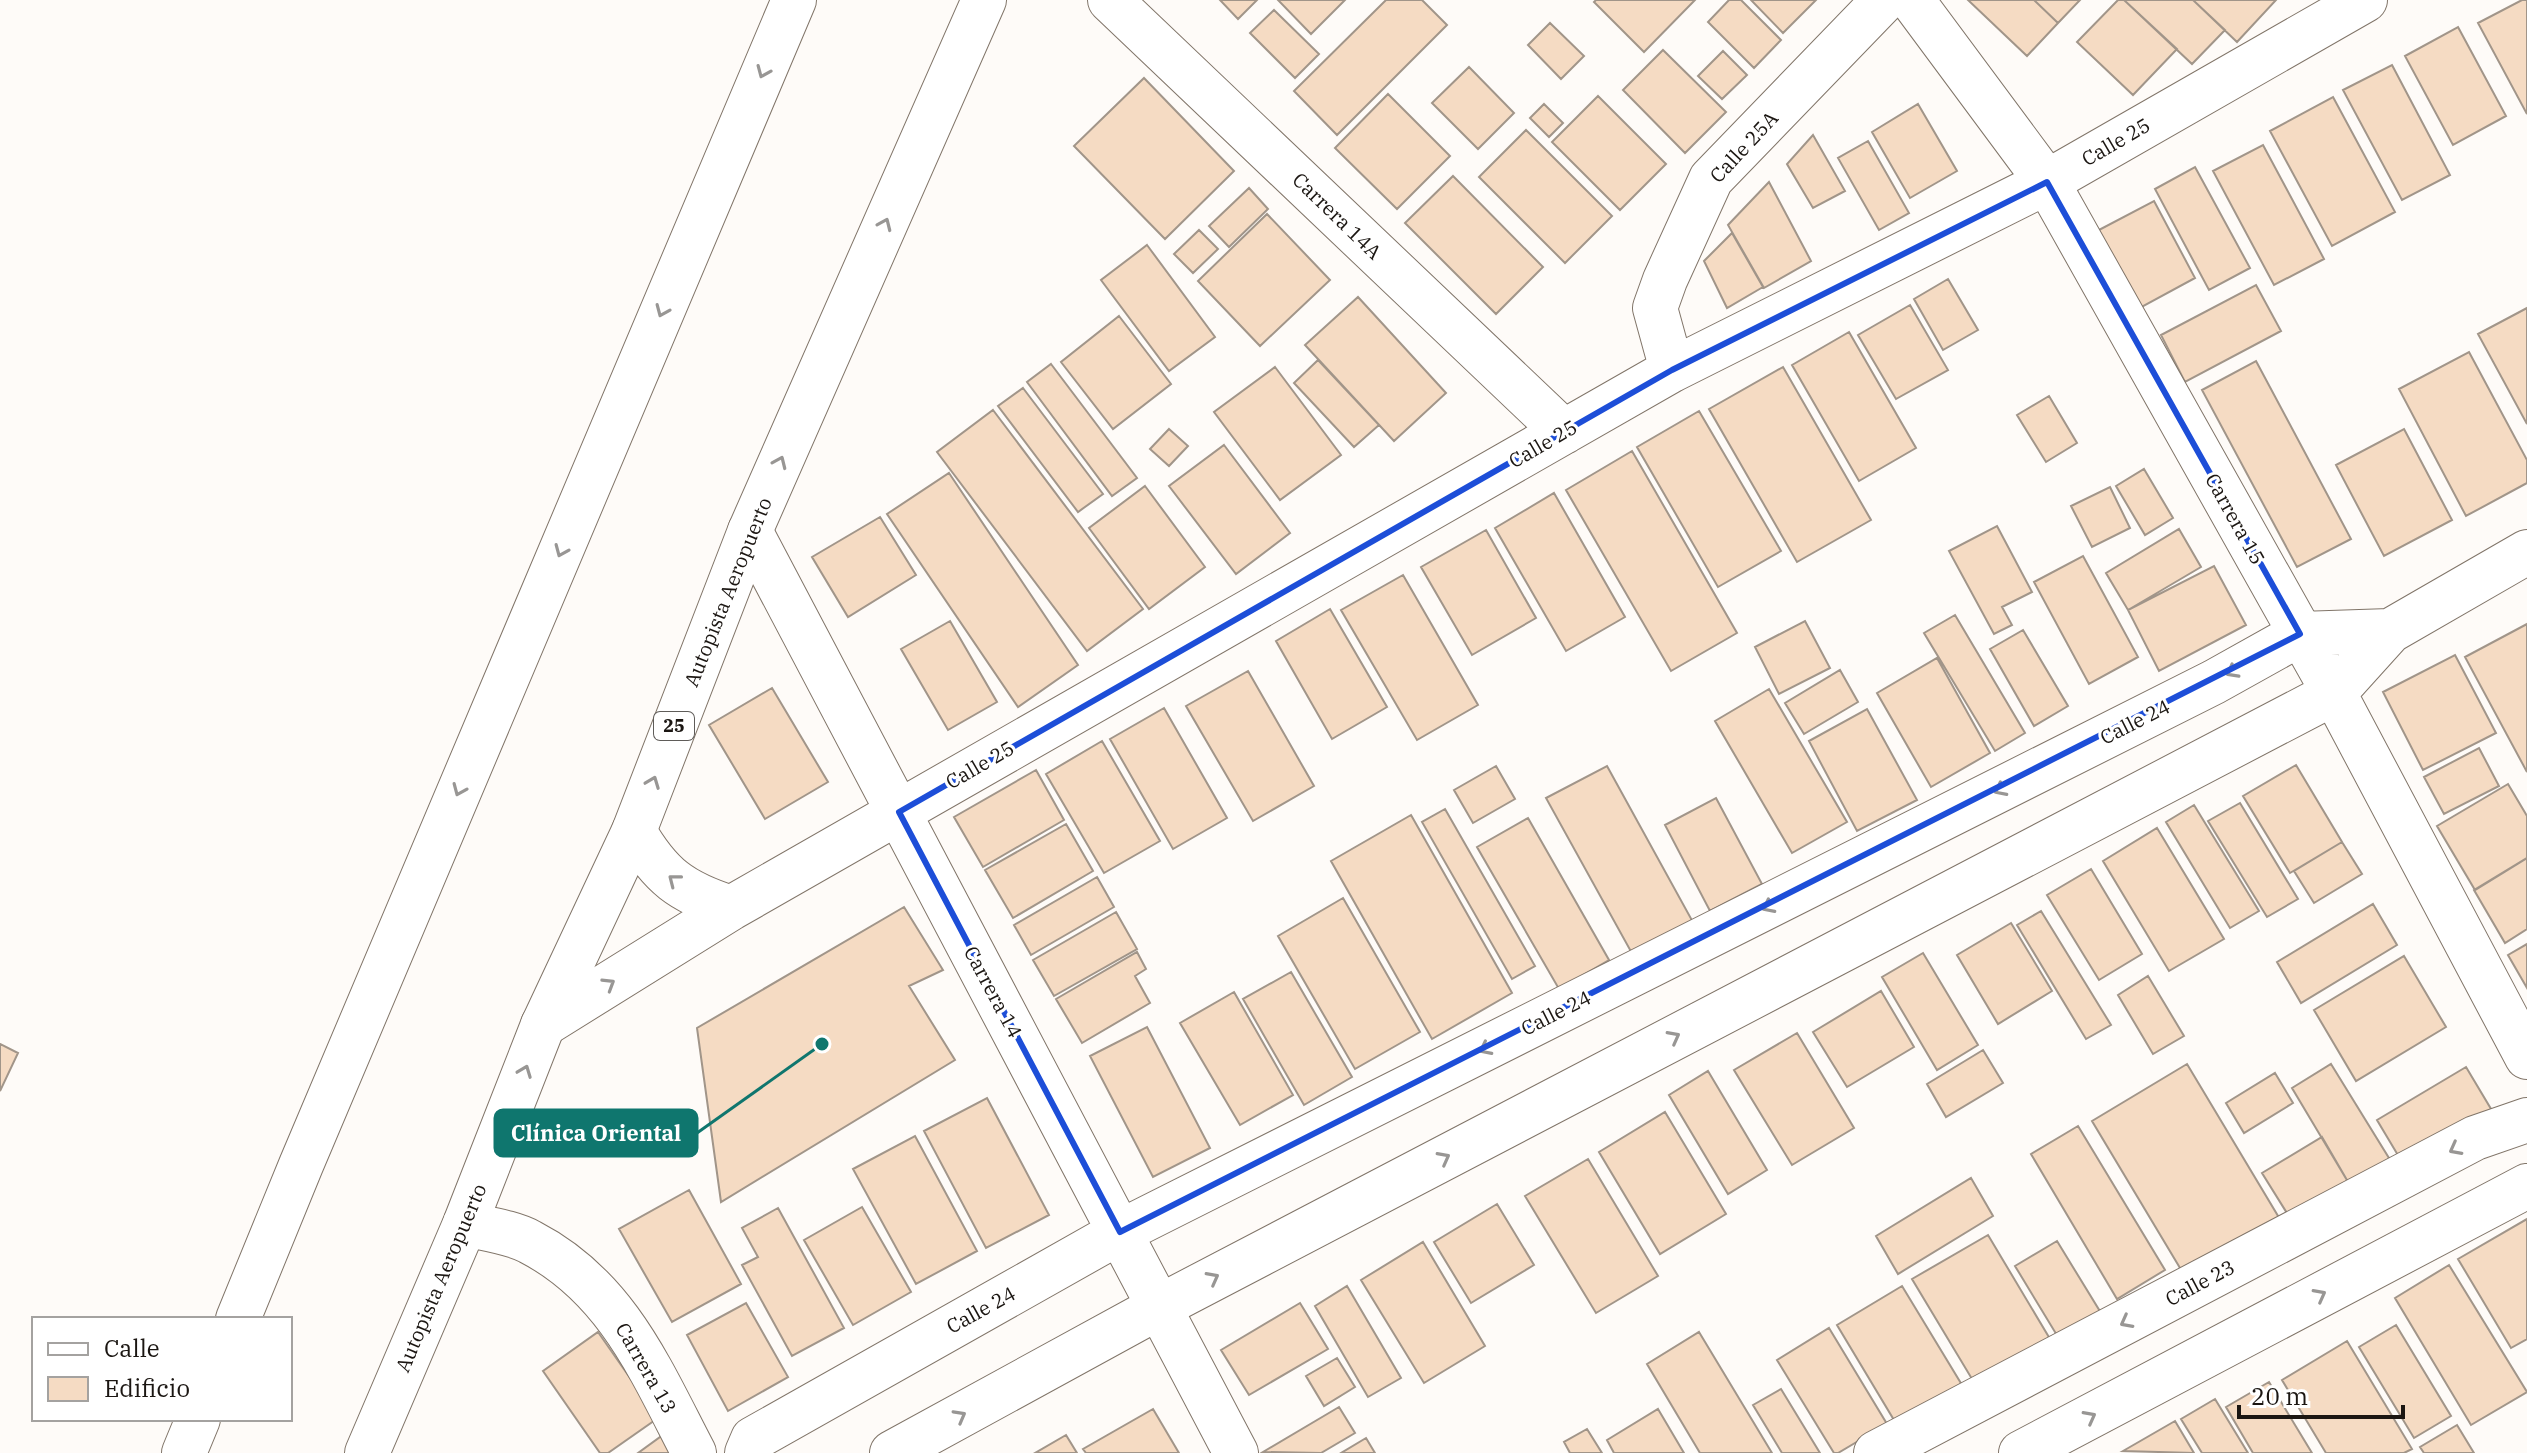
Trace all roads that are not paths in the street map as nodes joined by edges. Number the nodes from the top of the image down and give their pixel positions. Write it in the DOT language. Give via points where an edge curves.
graph roads {
  1 [pos="794,0"];
  2 [pos="984,0"];
  3 [pos="1110,0"];
  4 [pos="1884,0"];
  5 [pos="1912,0"];
  6 [pos="2365,0"];
  7 [pos="2047,182"];
  8 [pos="1672,370"];
  9 [pos="1564,432"];
  10 [pos="750,531"];
  11 [pos="2527,552"];
  12 [pos="2390,631"];
  13 [pos="2300,634"];
  14 [pos="2334,693"];
  15 [pos="899,812"];
  16 [pos="634,831"];
  17 [pos="731,908"];
  18 [pos="543,1025"];
  19 [pos="2527,1057"];
  20 [pos="2527,1120"];
  21 [pos="2527,1186"];
  22 [pos="465,1224"];
  23 [pos="1120,1232"];
  24 [pos="1159,1307"];
  25 [pos="239,1317"];
  26 [pos="197,1421"];
  27 [pos="184,1453"];
  28 [pos="367,1453"];
  29 [pos="694,1453"];
  30 [pos="747,1453"];
  31 [pos="892,1453"];
  32 [pos="1236,1453"];
  33 [pos="1876,1453"];
  34 [pos="2021,1453"];
  1 -- 25 [label="main road, one-way"];
  10 -- 2 [label="main road, Autopista Aeropuerto / 25, one-way"];
  3 -- 9 [label="main road, Carrera 14A"];
  4 -- 8 [label="main road, Calle 25A" via="1711,179 1655,308"];
  5 -- 7 [label="main road, Carrera 15"];
  6 -- 7 [label="main road, Calle 25"];
  7 -- 8 [label="main road, Calle 25"];
  7 -- 13 [label="main road, Carrera 15"];
  8 -- 9 [label="main road, Calle 25"];
  9 -- 15 [label="main road, Calle 25"];
  10 -- 15 [label="main road, Carrera 14"];
  16 -- 10 [label="main road, Autopista Aeropuerto / 25, one-way"];
  11 -- 12 [label="main road, Calle 24"];
  12 -- 13 [label="main road, Calle 24"];
  12 -- 14 [label="main road, Calle 24"];
  13 -- 14 [label="main road, Carrera 15"];
  13 -- 23 [label="main road, Calle 24, one-way" via="2200,690"];
  14 -- 19 [label="main road, Carrera 15"];
  24 -- 14 [label="main road, Calle 24, one-way"];
  15 -- 17 [label="main road, Calle 25"];
  15 -- 23 [label="main road, Carrera 14"];
  17 -- 16 [label="main road, one-way" via="700,898 673,881"];
  16 -- 18 [label="main road, Autopista Aeropuerto / 25"];
  18 -- 17 [label="main road, Calle 25, one-way"];
  22 -- 18 [label="main road, Autopista Aeropuerto / 25, one-way"];
  20 -- 33 [label="main road, Calle 23, one-way" via="2475,1138"];
  34 -- 21 [label="main road, one-way"];
  22 -- 28 [label="main road, Autopista Aeropuerto / 25"];
  22 -- 29 [label="main road, Carrera 13" via="529,1241 589,1282 635,1339"];
  23 -- 24 [label="main road, Carrera 14"];
  23 -- 30 [label="main road, Calle 24" via="753,1439"];
  31 -- 24 [label="main road, Calle 24, one-way"];
  24 -- 32 [label="main road, Carrera 14"];
  26 -- 27 [label="main road"];
}
